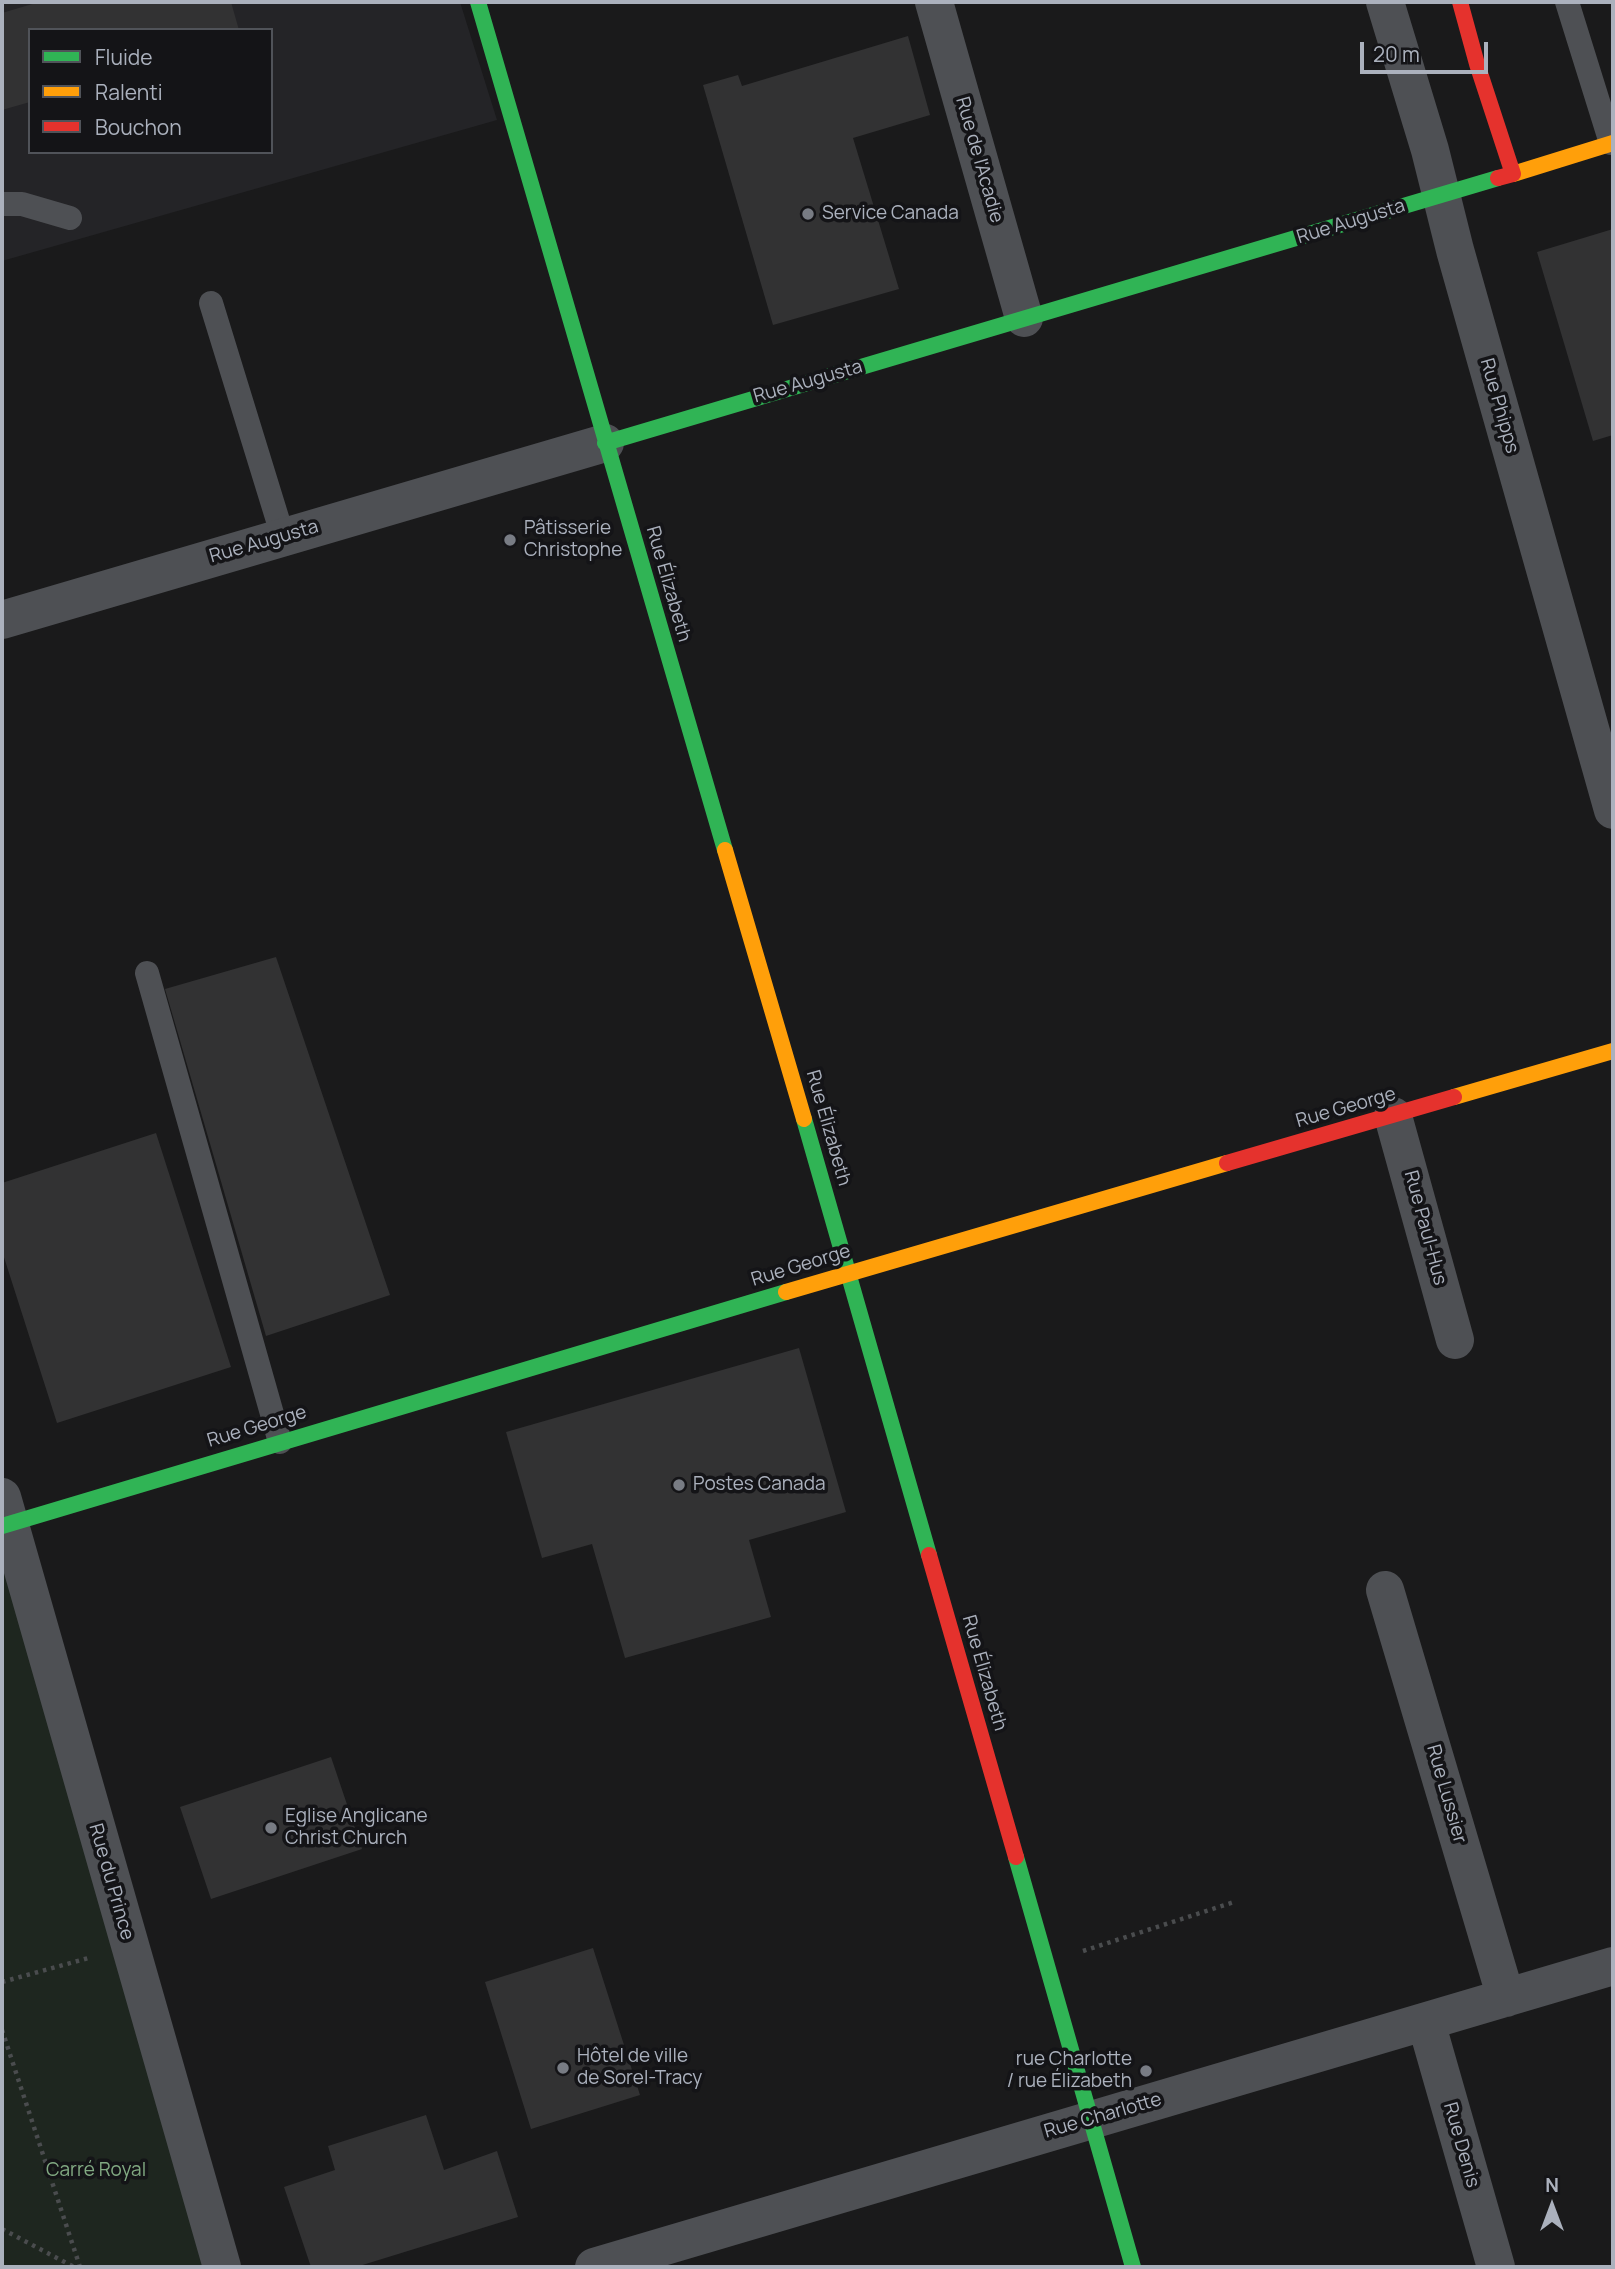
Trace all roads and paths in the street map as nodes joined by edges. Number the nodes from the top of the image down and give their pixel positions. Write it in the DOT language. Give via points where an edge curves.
graph roads {
  1 [pos="478,2"];
  2 [pos="934,2"];
  3 [pos="1385,2"];
  4 [pos="1460,2"];
  5 [pos="1567,2"];
  6 [pos="1612,143"];
  7 [pos="1513,174"];
  8 [pos="1441,194"];
  9 [pos="2,204"];
  10 [pos="70,218"];
  11 [pos="211,303"];
  12 [pos="1024,318"];
  13 [pos="605,443"];
  14 [pos="283,537"];
  15 [pos="2,620"];
  16 [pos="1613,810"];
  17 [pos="147,973"];
  18 [pos="1613,1051"];
  19 [pos="1393,1116"];
  20 [pos="849,1274"];
  21 [pos="1455,1340"];
  22 [pos="281,1442"];
  23 [pos="4,1516"];
  24 [pos="1385,1590"];
  25 [pos="1234,1902"];
  26 [pos="130,1947"];
  27 [pos="1046,1963"];
  28 [pos="1613,1966"];
  29 [pos="2,1982"];
  30 [pos="1506,1998"];
  31 [pos="1426,2022"];
  32 [pos="2,2030"];
  33 [pos="1090,2119"];
  34 [pos="2,2229"];
  35 [pos="74,2267"];
  36 [pos="80,2267"];
  37 [pos="222,2267"];
  38 [pos="594,2267"];
  39 [pos="1133,2267"];
  40 [pos="1496,2267"];
  1 -- 13 [label="main road, Rue Élizabeth"];
  2 -- 12 [label="street, Rue de l'Acadie"];
  3 -- 8 [label="street, Rue Phipps"];
  4 -- 7 [label="main road"];
  5 -- 6 [label="lane"];
  6 -- 7 [label="main road, Rue Augusta"];
  7 -- 8 [label="main road, Rue Augusta"];
  8 -- 12 [label="main road, Rue Augusta"];
  8 -- 16 [label="street, Rue Phipps"];
  9 -- 10 [label="lane" via="22,204"];
  11 -- 14 [label="lane"];
  12 -- 13 [label="main road, Rue Augusta"];
  13 -- 14 [label="street, Rue Augusta"];
  13 -- 20 [label="main road, Rue Élizabeth"];
  14 -- 15 [label="street, Rue Augusta"];
  17 -- 22 [label="lane"];
  18 -- 19 [label="main road, Rue George"];
  19 -- 20 [label="main road, Rue George"];
  19 -- 21 [label="street, Rue Paul-Hus"];
  20 -- 22 [label="main road, Rue George"];
  20 -- 27 [label="main road, Rue Élizabeth"];
  22 -- 23 [label="main road, Rue George"];
  23 -- 26 [label="street, Rue du Prince"];
  24 -- 30 [label="street, Rue Lussier"];
  25 -- 27 [label="path"];
  26 -- 29 [label="path"];
  26 -- 37 [label="street, Rue du Prince"];
  27 -- 33 [label="main road, Rue Élizabeth"];
  28 -- 30 [label="street, Rue Charlotte"];
  30 -- 31 [label="street, Rue Charlotte"];
  31 -- 33 [label="street, Rue Charlotte"];
  31 -- 40 [label="street, Rue Denis"];
  32 -- 36 [label="path"];
  33 -- 38 [label="street, Rue Charlotte"];
  33 -- 39 [label="main road, Rue Élizabeth"];
  34 -- 35 [label="path"];
}
